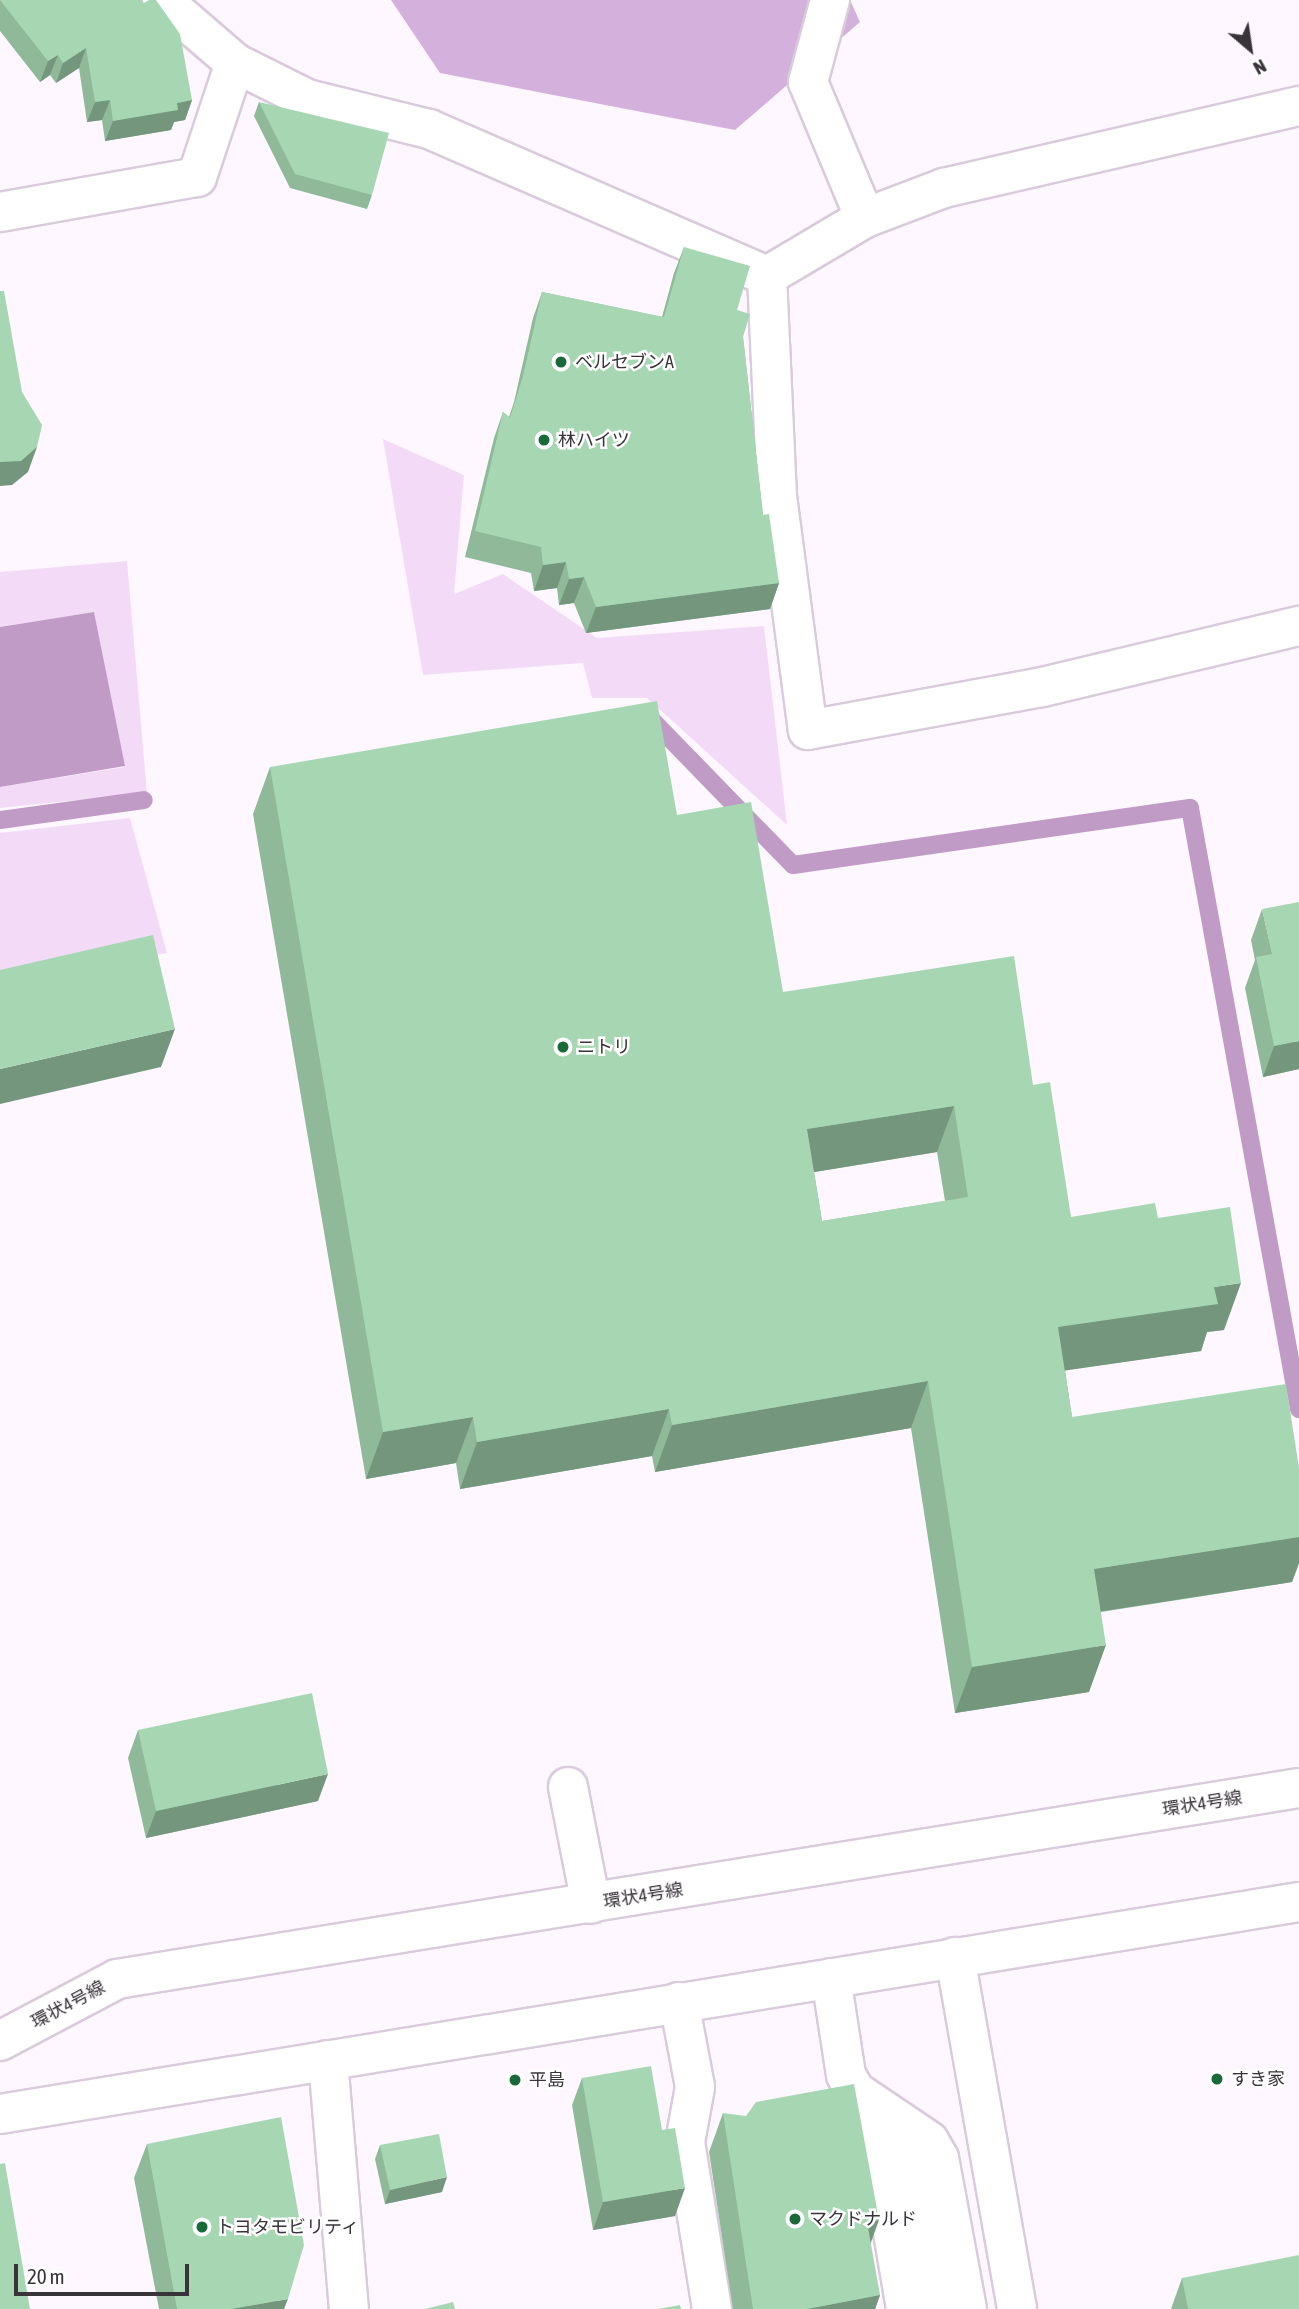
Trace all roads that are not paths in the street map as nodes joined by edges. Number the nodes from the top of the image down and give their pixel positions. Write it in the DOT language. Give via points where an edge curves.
graph roads {
  1 [pos="162,0"];
  2 [pos="830,0"];
  3 [pos="235,63"];
  4 [pos="1299,106"];
  5 [pos="0,212"];
  6 [pos="865,218"];
  7 [pos="767,276"];
  8 [pos="1299,626"];
  9 [pos="568,1787"];
  10 [pos="1299,1788"];
  11 [pos="1299,1902"];
  12 [pos="591,1904"];
  13 [pos="955,1957"];
  14 [pos="831,1978"];
  15 [pos="679,2003"];
  16 [pos="0,2041"];
  17 [pos="328,2060"];
  18 [pos="695,2087"];
  19 [pos="855,2091"];
  20 [pos="0,2114"];
  21 [pos="876,2133"];
  22 [pos="722,2135"];
  23 [pos="349,2309"];
  24 [pos="712,2309"];
  25 [pos="906,2309"];
  26 [pos="937,2309"];
  27 [pos="967,2309"];
  28 [pos="1017,2309"];
  1 -- 3 [label="street"];
  2 -- 6 [label="street" via="808,82"];
  3 -- 5 [label="street" via="197,177"];
  3 -- 7 [label="street" via="307,99 429,129"];
  4 -- 6 [label="street" via="944,188"];
  6 -- 7 [label="street"];
  7 -- 8 [label="street" via="777,496 808,730 1042,687"];
  9 -- 12 [label="street"];
  10 -- 12 [label="street, 環状4号線"];
  11 -- 13 [label="street"];
  12 -- 16 [label="street, 環状4号線" via="117,1979"];
  13 -- 14 [label="street"];
  13 -- 28 [label="street"];
  14 -- 15 [label="street"];
  14 -- 19 [label="street" via="846,2075"];
  15 -- 17 [label="street"];
  15 -- 18 [label="street"];
  17 -- 20 [label="street"];
  17 -- 23 [label="street"];
  18 -- 22 [label="street"];
  18 -- 24 [label="street" via="685,2142"];
  19 -- 21 [label="street"];
  19 -- 27 [label="street" via="911,2126 939,2158"];
  21 -- 25 [label="street"];
  21 -- 26 [label="street" via="904,2157 925,2200 941,2293"];
}
